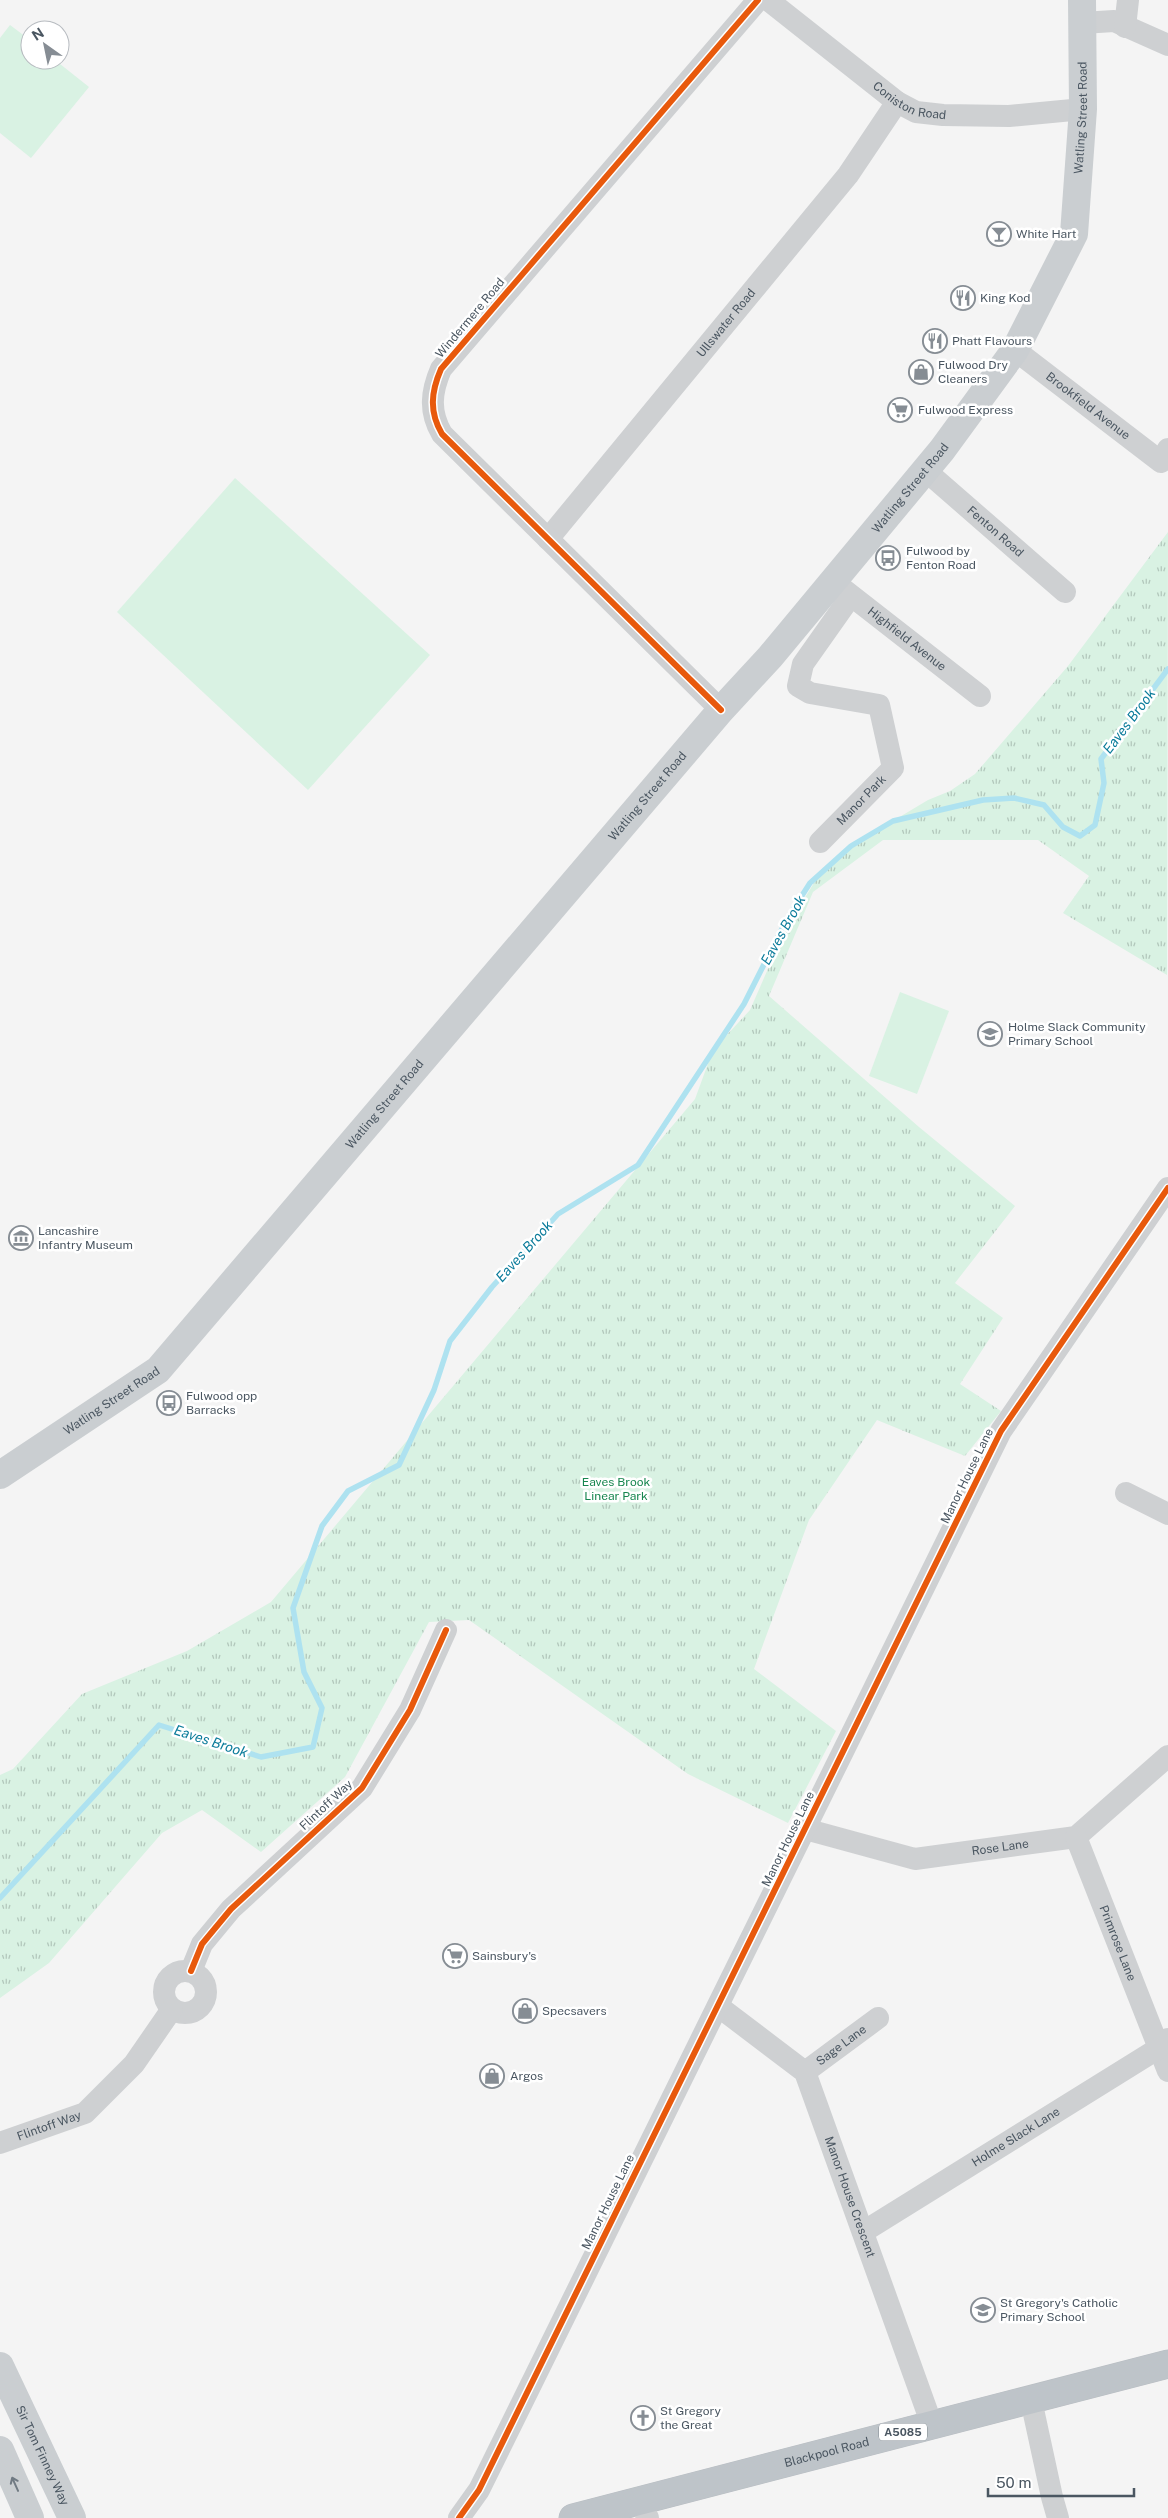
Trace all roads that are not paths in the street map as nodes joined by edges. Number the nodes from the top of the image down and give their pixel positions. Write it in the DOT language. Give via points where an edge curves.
graph roads {
  1 [pos="758,0"];
  2 [pos="768,0"];
  3 [pos="1128,0"];
  4 [pos="1082,12"];
  5 [pos="1125,27"];
  6 [pos="1168,45"];
  7 [pos="897,102"];
  8 [pos="1083,109"];
  9 [pos="1015,350"];
  10 [pos="1165,456"];
  11 [pos="926,470"];
  12 [pos="548,539"];
  13 [pos="842,588"];
  14 [pos="1065,592"];
  15 [pos="980,696"];
  16 [pos="721,710"];
  17 [pos="820,842"];
  18 [pos="1168,1188"];
  19 [pos="0,1475"];
  20 [pos="1126,1493"];
  21 [pos="1168,1514"];
  22 [pos="446,1630"];
  23 [pos="1168,1756"];
  24 [pos="805,1829"];
  25 [pos="1076,1837"];
  26 [pos="191,1971"];
  27 [pos="718,2006"];
  28 [pos="172,2010"];
  29 [pos="878,2018"];
  30 [pos="1164,2043"];
  31 [pos="1168,2071"];
  32 [pos="805,2072"];
  33 [pos="0,2143"];
  34 [pos="863,2232"];
  35 [pos="1168,2364"];
  36 [pos="0,2366"];
  37 [pos="1031,2400"];
  38 [pos="932,2425"];
  39 [pos="0,2450"];
  40 [pos="643,2510"];
  41 [pos="30,2518"];
  42 [pos="72,2518"];
  43 [pos="459,2518"];
  44 [pos="573,2518"];
  45 [pos="1058,2518"];
  1 -- 12 [label="street, Windermere Road" via="441,369 434,385 433,411 442,434"];
  2 -- 7 [label="street, Coniston Road"];
  3 -- 5 [label="street"];
  4 -- 5 [label="street"];
  4 -- 8 [label="main road, Watling Street Road"];
  5 -- 6 [label="street"];
  7 -- 8 [label="street, Coniston Road" via="916,112 944,115 1009,116"];
  7 -- 12 [label="street, Ullswater Road" via="848,175"];
  8 -- 9 [label="main road, Watling Street Road" via="1074,234"];
  9 -- 10 [label="street, Brookfield Avenue"];
  9 -- 11 [label="main road, Watling Street Road"];
  11 -- 13 [label="main road, Watling Street Road"];
  11 -- 14 [label="street, Fenton Road"];
  12 -- 16 [label="street, Windermere Road"];
  13 -- 15 [label="street, Highfield Avenue"];
  13 -- 16 [label="main road, Watling Street Road"];
  13 -- 17 [label="street, Manor Park" via="803,664 798,686 810,693 879,705 892,768"];
  16 -- 19 [label="main road, Watling Street Road" via="158,1370"];
  18 -- 24 [label="street, Manor House Lane" via="1001,1432"];
  20 -- 21 [label="street"];
  22 -- 26 [label="street, Flintoff Way" via="410,1710 362,1788 231,1909 202,1944"];
  23 -- 25 [label="street"];
  24 -- 25 [label="street, Rose Lane" via="916,1859"];
  24 -- 27 [label="street, Manor House Lane"];
  25 -- 30 [label="street, Primrose Lane"];
  26 -- 28 [label="street" via="174,1974 165,1986 166,2001"];
  26 -- 28 [label="street" via="205,1984 204,2003 187,2014"];
  27 -- 32 [label="street"];
  27 -- 43 [label="street, Manor House Lane" via="479,2490"];
  28 -- 33 [label="street, Flintoff Way" via="134,2064 85,2113"];
  29 -- 32 [label="street, Sage Lane"];
  30 -- 31 [label="street, Primrose Lane"];
  30 -- 34 [label="street, Holme Slack Lane"];
  32 -- 34 [label="street, Manor House Crescent"];
  34 -- 38 [label="street, Manor House Crescent"];
  35 -- 37 [label="highway, Blackpool Road / A5085"];
  36 -- 42 [label="main road, Sir Tom Finney Way"];
  37 -- 38 [label="highway, Blackpool Road / A5085"];
  37 -- 45 [label="street"];
  38 -- 40 [label="highway, Blackpool Road / A5085"];
  41 -- 39 [label="main road, one-way"];
  40 -- 44 [label="highway, Blackpool Road / A5085"];
}
